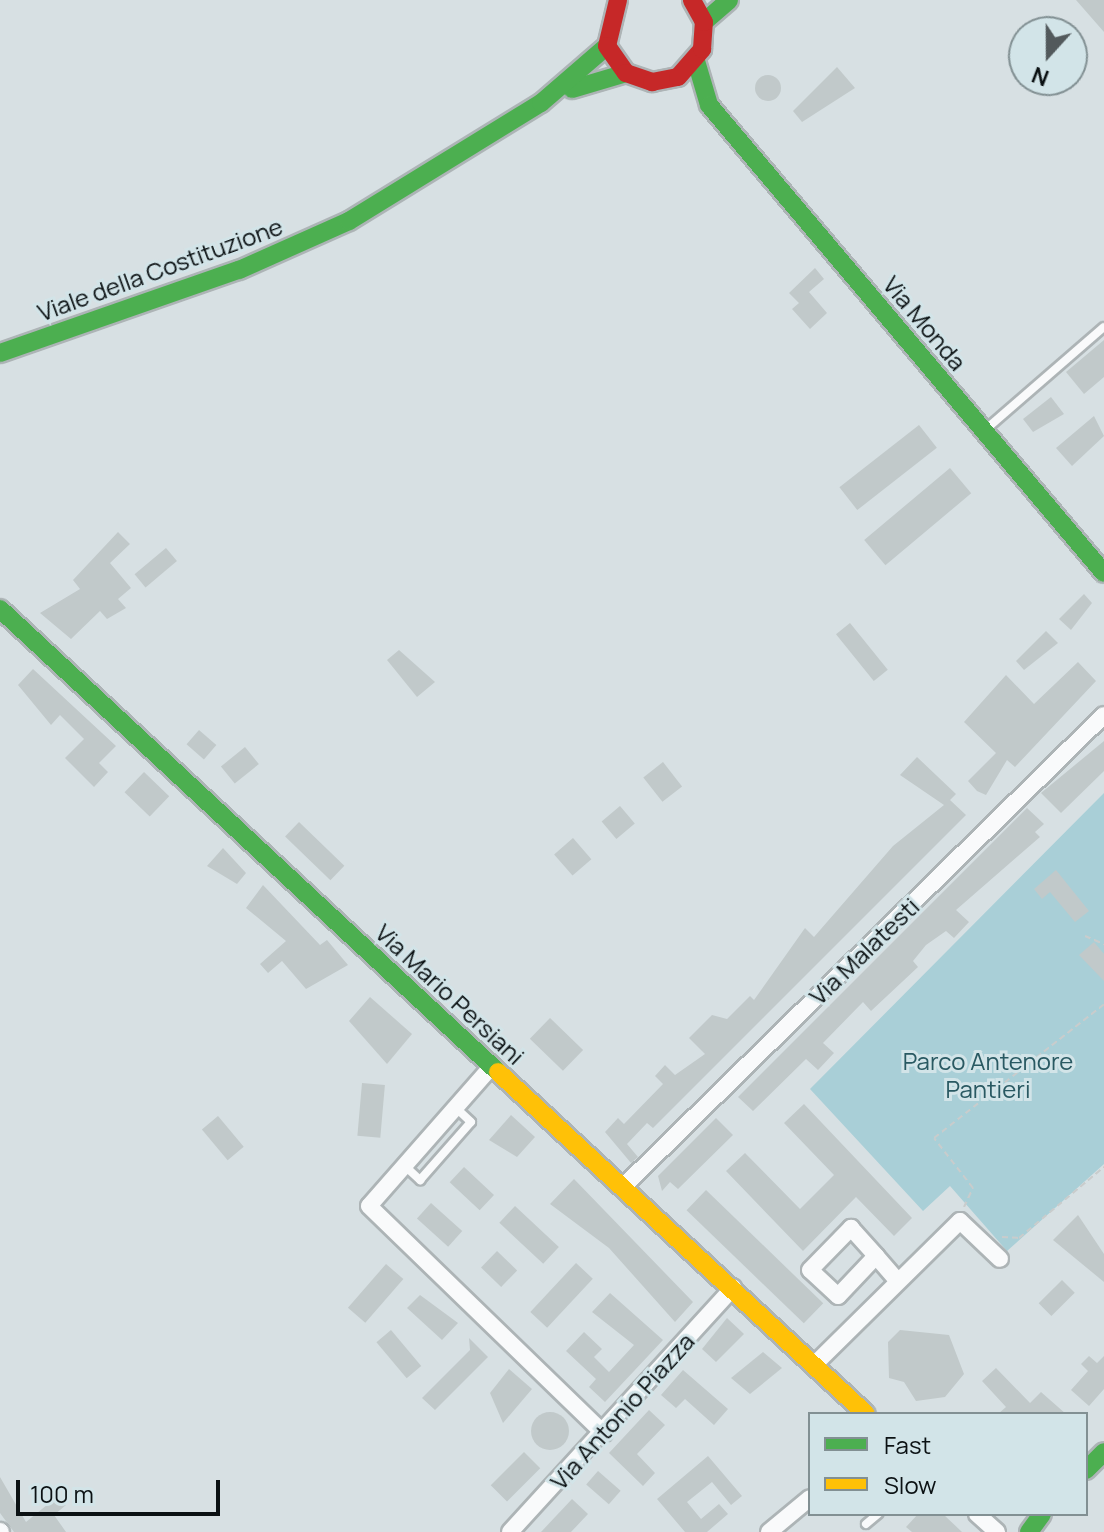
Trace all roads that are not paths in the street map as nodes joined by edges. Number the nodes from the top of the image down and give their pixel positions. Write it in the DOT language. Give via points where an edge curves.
graph roads {
  1 [pos="618,0"];
  2 [pos="692,0"];
  3 [pos="729,0"];
  4 [pos="704,22"];
  5 [pos="607,46"];
  6 [pos="696,61"];
  7 [pos="626,73"];
  8 [pos="666,81"];
  9 [pos="541,103"];
  10 [pos="709,105"];
  11 [pos="1104,327"];
  12 [pos="0,353"];
  13 [pos="984,431"];
  14 [pos="1104,573"];
  15 [pos="0,609"];
  16 [pos="1104,715"];
  17 [pos="492,1066"];
  18 [pos="624,1186"];
  19 [pos="995,1254"];
  20 [pos="876,1256"];
  21 [pos="897,1280"];
  22 [pos="733,1288"];
  23 [pos="814,1365"];
  24 [pos="864,1412"];
  25 [pos="604,1434"];
  26 [pos="1104,1452"];
  27 [pos="1088,1468"];
  28 [pos="808,1500"];
  29 [pos="876,1516"];
  30 [pos="979,1516"];
  31 [pos="866,1524"];
  32 [pos="510,1532"];
  33 [pos="769,1532"];
  34 [pos="997,1532"];
  1 -- 5 [label="main road"];
  2 -- 4 [label="main road"];
  3 -- 4 [label="main road"];
  4 -- 6 [label="main road"];
  5 -- 7 [label="main road"];
  5 -- 9 [label="main road, Viale della Costituzione"];
  6 -- 8 [label="main road"];
  6 -- 10 [label="main road, Via Monda"];
  7 -- 8 [label="main road, Via Monda"];
  7 -- 9 [label="main road, Viale della Costituzione"];
  8 -- 10 [label="main road, Via Monda"];
  9 -- 12 [label="main road, Viale della Costituzione" via="349,221 239,270"];
  10 -- 13 [label="main road, Via Monda"];
  11 -- 13 [label="lane"];
  13 -- 14 [label="main road, Via Monda"];
  15 -- 17 [label="main road, Via Mario Persiani"];
  16 -- 18 [label="street, Via Malatesti"];
  17 -- 18 [label="main road, Via Mario Persiani"];
  17 -- 25 [label="street" via="369,1206"];
  18 -- 22 [label="main road, Via Mario Persiani"];
  19 -- 21 [label="street" via="960,1221"];
  20 -- 20 [label="street" via="838,1296 810,1270 851,1228"];
  20 -- 21 [label="street"];
  21 -- 23 [label="street"];
  22 -- 23 [label="main road, Via Mario Persiani"];
  22 -- 25 [label="street, Via Antonio Piazza"];
  23 -- 24 [label="main road, Via Mario Persiani"];
  25 -- 32 [label="street, Via Antonio Piazza"];
  26 -- 27 [label="main road"];
  28 -- 33 [label="street"];
  29 -- 31 [label="lane"];
  30 -- 34 [label="street"];
}
